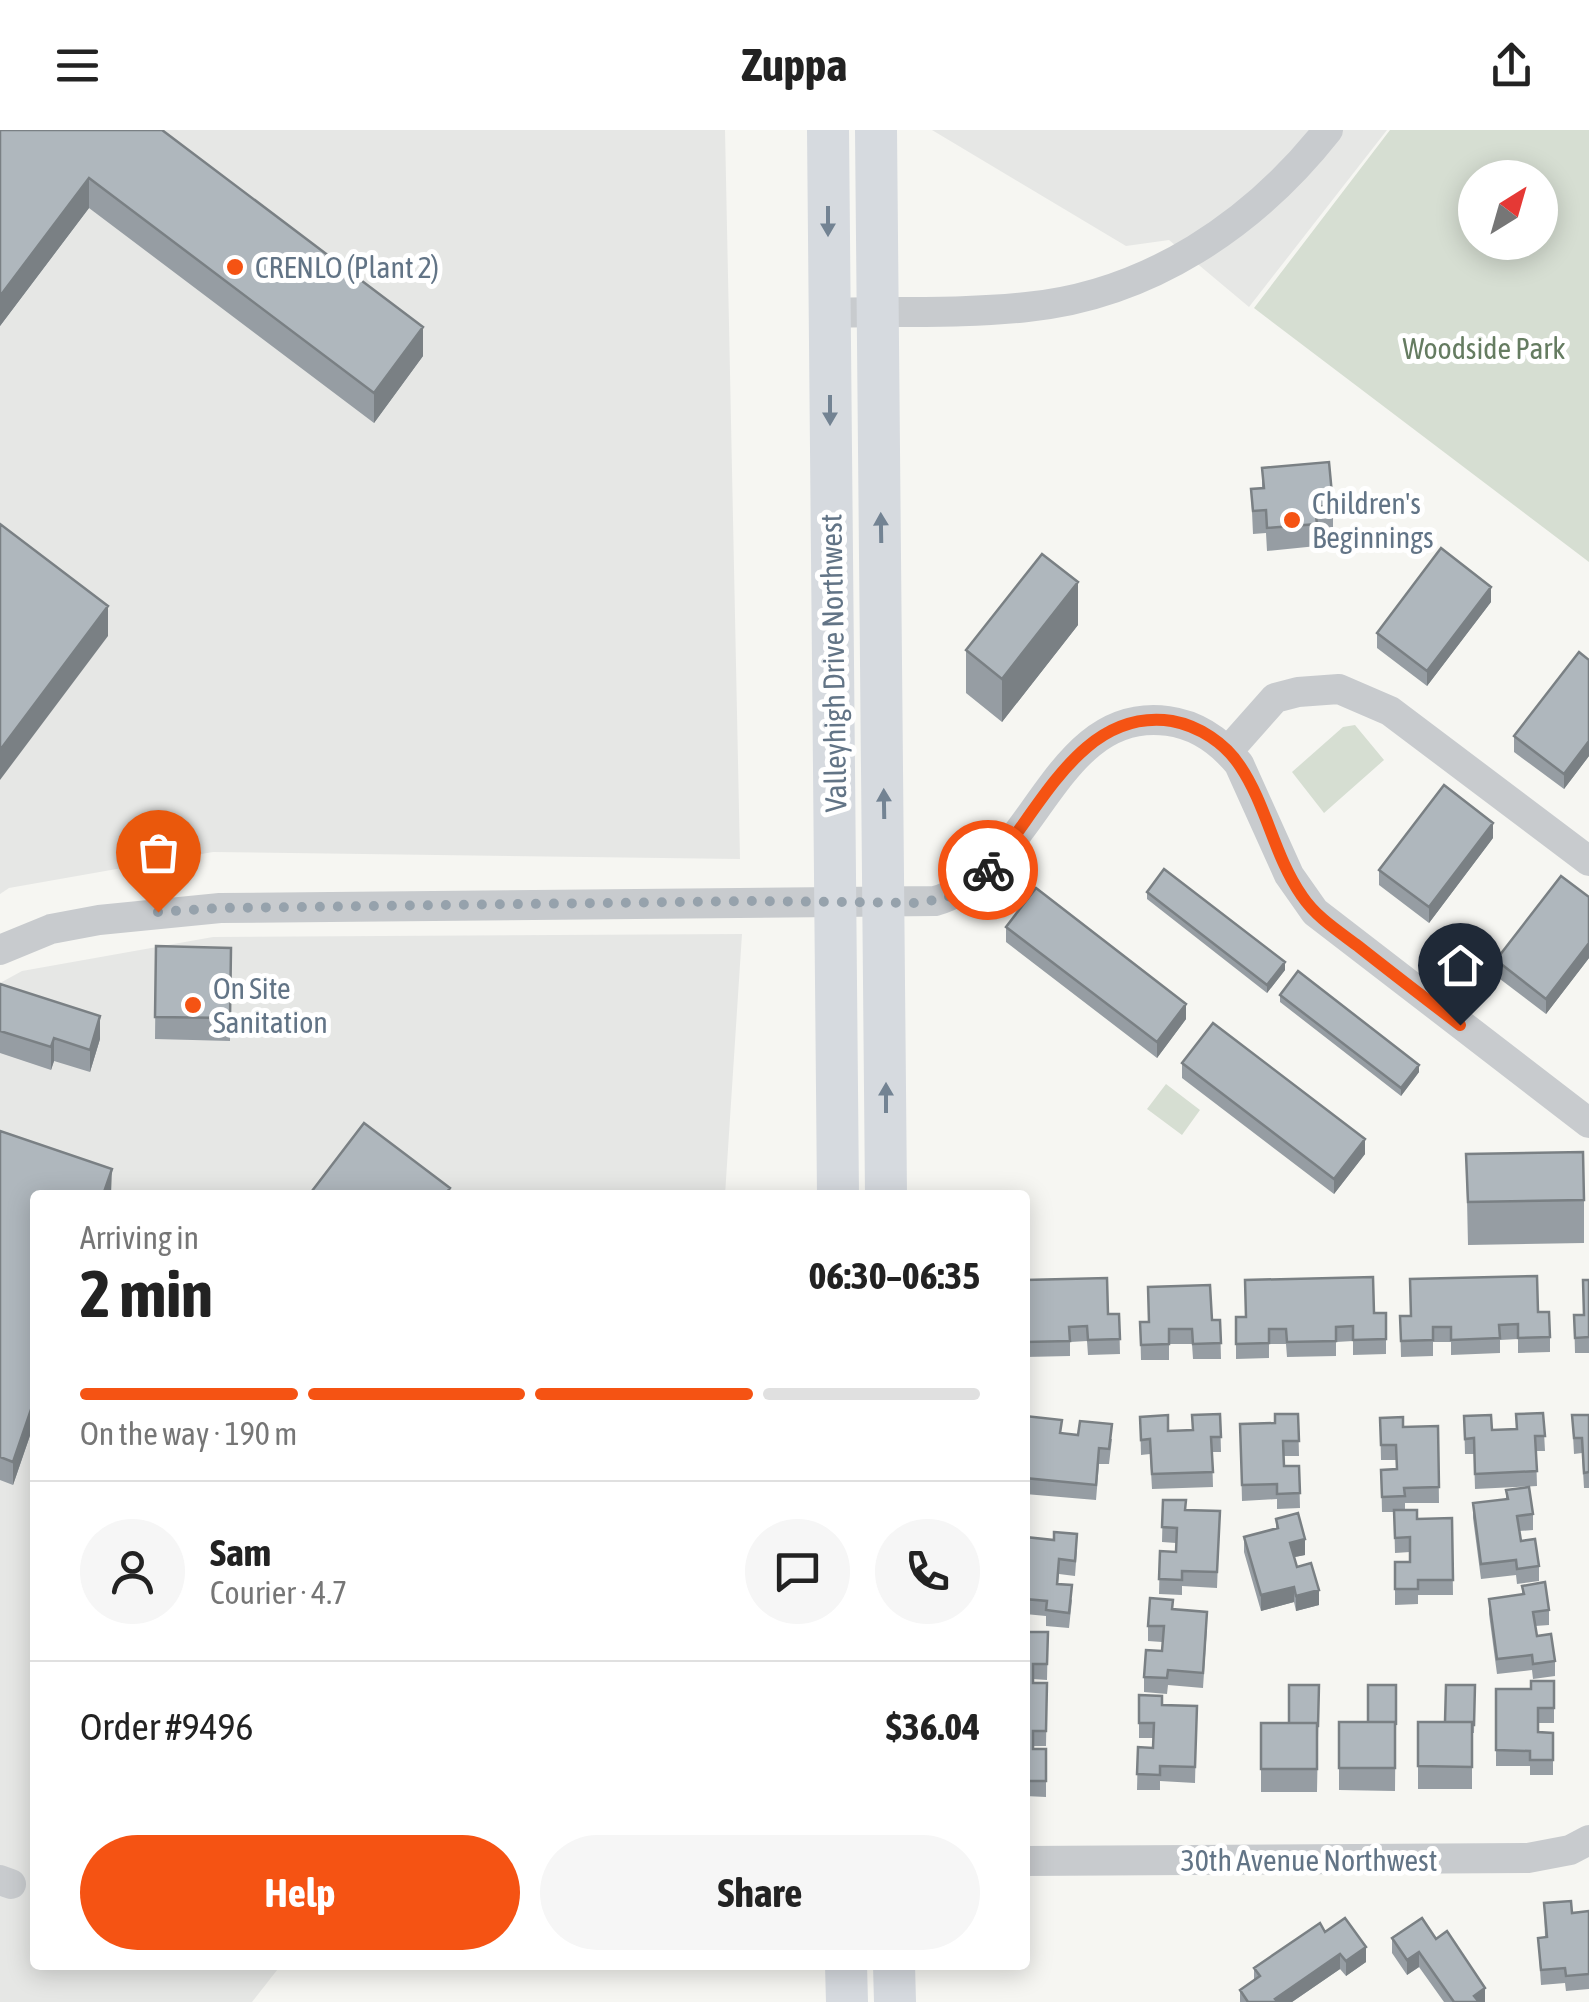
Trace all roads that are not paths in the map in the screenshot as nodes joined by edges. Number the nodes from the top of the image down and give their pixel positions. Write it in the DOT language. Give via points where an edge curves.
graph roads {
  1 [pos="828,130"];
  2 [pos="876,130"];
  3 [pos="1328,130"];
  4 [pos="878,311"];
  5 [pos="829,313"];
  6 [pos="1228,751"];
  7 [pos="1589,861"];
  8 [pos="836,902"];
  9 [pos="885,902"];
  10 [pos="0,950"];
  11 [pos="1589,1124"];
  12 [pos="838,1190"];
  13 [pos="886,1190"];
  14 [pos="1589,1840"];
  15 [pos="1030,1861"];
  16 [pos="846,1970"];
  17 [pos="894,1970"];
  18 [pos="847,2002"];
  19 [pos="895,2002"];
  1 -- 5 [label="main road, Valleyhigh Drive Northwest, one-way"];
  2 -- 4 [label="main road, Valleyhigh Drive Northwest"];
  3 -- 4 [label="street" via="1235,224 1120,287 1030,307"];
  4 -- 5 [label="street"];
  9 -- 4 [label="main road, Valleyhigh Drive Northwest, one-way"];
  5 -- 8 [label="main road, Valleyhigh Drive Northwest, one-way"];
  6 -- 7 [label="street" via="1275,698 1340,689 1390,711"];
  6 -- 9 [label="street" via="1181,723 1143,720 1110,730 1081,751 998,860 970,886 935,900"];
  6 -- 11 [label="street" via="1249,781 1289,875 1315,912"];
  8 -- 9 [label="street"];
  8 -- 10 [label="street" via="220,908 51,929"];
  8 -- 12 [label="main road, Valleyhigh Drive Northwest"];
  13 -- 9 [label="main road, Valleyhigh Drive Northwest, one-way"];
  14 -- 15 [label="street, 30th Avenue Northwest" via="1528,1858"];
  16 -- 18 [label="main road"];
  17 -- 19 [label="main road"];
}
